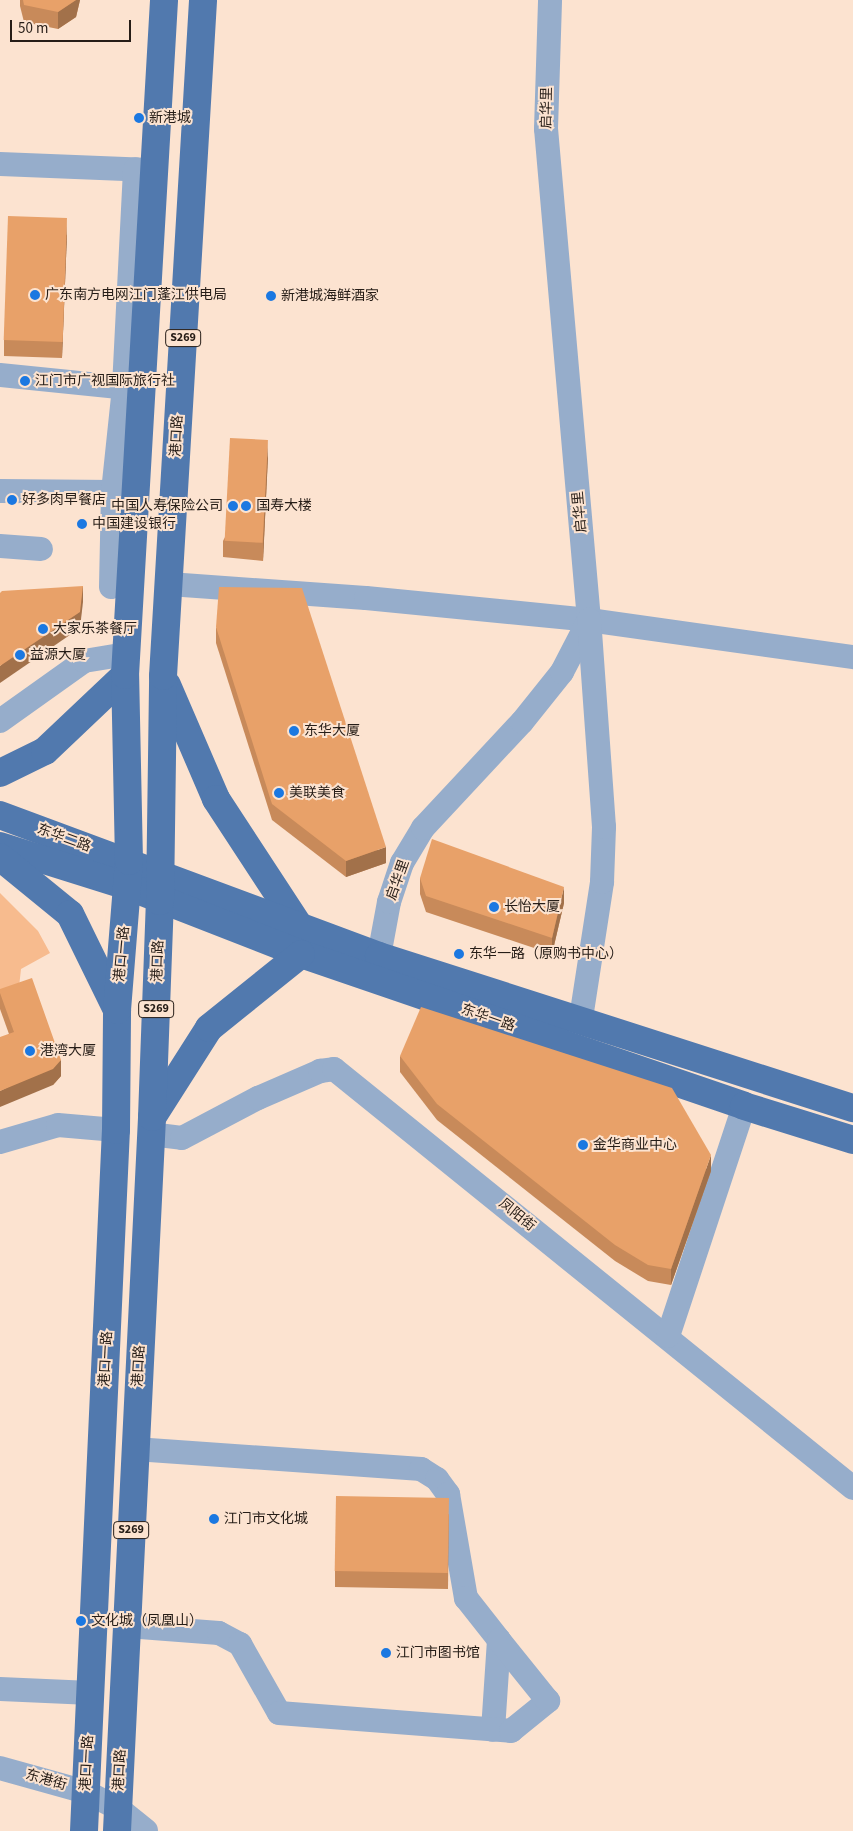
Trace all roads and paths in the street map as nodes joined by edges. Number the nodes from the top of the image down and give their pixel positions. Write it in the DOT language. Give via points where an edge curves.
graph roads {
  1 [pos="164,0"];
  2 [pos="203,0"];
  3 [pos="550,0"];
  4 [pos="0,164"];
  5 [pos="145,170"];
  6 [pos="0,375"];
  7 [pos="133,388"];
  8 [pos="0,491"];
  9 [pos="113,492"];
  10 [pos="0,546"];
  11 [pos="41,549"];
  12 [pos="132,564"];
  13 [pos="170,574"];
  14 [pos="111,587"];
  15 [pos="589,620"];
  16 [pos="128,624"];
  17 [pos="853,657"];
  18 [pos="126,665"];
  19 [pos="163,676"];
  20 [pos="0,721"];
  21 [pos="0,773"];
  22 [pos="0,815"];
  23 [pos="0,846"];
  24 [pos="0,857"];
  25 [pos="161,873"];
  26 [pos="128,874"];
  27 [pos="160,901"];
  28 [pos="299,926"];
  29 [pos="301,954"];
  30 [pos="379,956"];
  31 [pos="118,1010"];
  32 [pos="581,1018"];
  33 [pos="744,1106"];
  34 [pos="853,1108"];
  35 [pos="151,1126"];
  36 [pos="116,1130"];
  37 [pos="853,1140"];
  38 [pos="0,1142"];
  39 [pos="112,1225"];
  40 [pos="146,1229"];
  41 [pos="668,1336"];
  42 [pos="135,1449"];
  43 [pos="853,1488"];
  44 [pos="127,1626"];
  45 [pos="499,1640"];
  46 [pos="0,1689"];
  47 [pos="91,1693"];
  48 [pos="493,1730"];
  49 [pos="0,1768"];
  50 [pos="86,1792"];
  51 [pos="117,1819"];
  52 [pos="84,1831"];
  53 [pos="146,1831"];
  1 -- 5 [label="main road, S269"];
  2 -- 13 [label="main road, 港口路 / S269"];
  3 -- 15 [label="street, 启华里" via="546,129"];
  4 -- 5 [label="street"];
  5 -- 7 [label="main road, S269"];
  6 -- 7 [label="street"];
  7 -- 9 [label="street"];
  7 -- 12 [label="main road, S269"];
  8 -- 9 [label="street"];
  9 -- 14 [label="street"];
  10 -- 11 [label="street"];
  12 -- 13 [label="main road"];
  12 -- 16 [label="main road, S269"];
  13 -- 15 [label="street"];
  13 -- 19 [label="main road, 港口路 / S269"];
  14 -- 16 [label="main road"];
  15 -- 17 [label="street"];
  15 -- 30 [label="street, 启华里" via="562,672 522,722 423,828 402,863 389,902"];
  15 -- 32 [label="street" via="604,827 602,882"];
  16 -- 18 [label="main road, S269"];
  18 -- 20 [label="street" via="84,661"];
  18 -- 21 [label="main road" via="45,751"];
  18 -- 26 [label="main road, S269"];
  19 -- 25 [label="main road, 港口路 / S269"];
  19 -- 28 [label="main road" via="216,799"];
  22 -- 26 [label="main road, 东华二路"];
  23 -- 26 [label="main road, 东华二路"];
  24 -- 31 [label="main road" via="70,914"];
  25 -- 26 [label="main road, 东华一路"];
  25 -- 27 [label="main road, S269"];
  25 -- 28 [label="main road, 东华一路"];
  26 -- 27 [label="main road, 东华一路"];
  26 -- 31 [label="main road, 港口一路 / S269"];
  27 -- 29 [label="main road, 东华一路"];
  27 -- 35 [label="main road, 港口路 / S269"];
  28 -- 30 [label="main road, 东华一路"];
  29 -- 33 [label="main road, 东华一路"];
  29 -- 35 [label="main road" via="210,1028"];
  30 -- 32 [label="main road, 东华一路"];
  31 -- 36 [label="main road, 港口一路 / S269"];
  32 -- 34 [label="main road, 东华一路"];
  33 -- 37 [label="main road, 东华一路"];
  33 -- 41 [label="street"];
  35 -- 40 [label="main road, 港口路 / S269"];
  35 -- 41 [label="street, 凤阳街" via="182,1138 258,1098 320,1071 334,1069"];
  36 -- 38 [label="street" via="58,1125"];
  36 -- 39 [label="main road, 港口一路 / S269"];
  39 -- 40 [label="main road"];
  39 -- 47 [label="main road, 港口一路 / S269"];
  40 -- 42 [label="main road, 港口路 / S269"];
  41 -- 43 [label="street, 凤阳街"];
  42 -- 44 [label="main road, 港口路 / S269"];
  42 -- 45 [label="street" via="421,1470 437,1479 448,1494 466,1598"];
  44 -- 48 [label="street" via="219,1633 240,1644 279,1713"];
  44 -- 51 [label="main road, 港口路 / S269"];
  45 -- 48 [label="street"];
  45 -- 48 [label="street" via="548,1701 511,1732"];
  46 -- 47 [label="street"];
  47 -- 50 [label="main road, 港口一路 / S269"];
  49 -- 50 [label="street, 东港街"];
  50 -- 51 [label="street, 东港街"];
  50 -- 52 [label="main road, 港口一路 / S269"];
  51 -- 53 [label="street, 东港街"];
}
